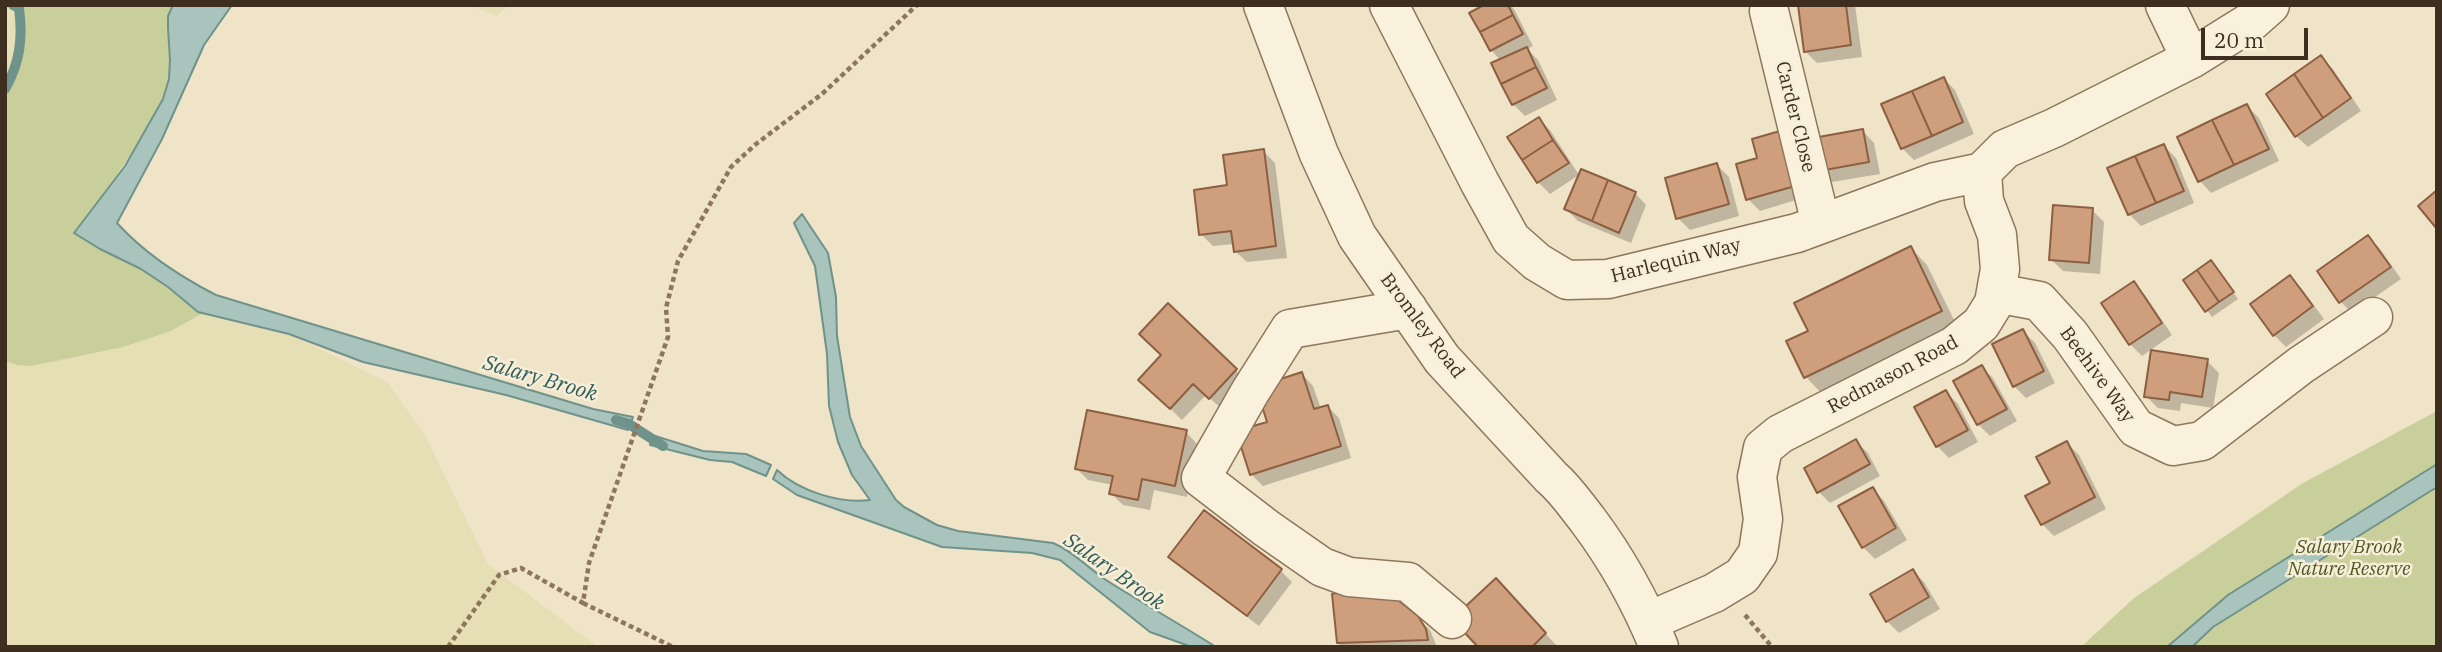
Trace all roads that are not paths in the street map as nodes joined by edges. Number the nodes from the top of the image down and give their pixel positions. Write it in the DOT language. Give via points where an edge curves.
graph roads {
  1 [pos="1263,5"];
  2 [pos="1389,5"];
  3 [pos="2165,5"];
  4 [pos="2270,5"];
  5 [pos="1769,11"];
  6 [pos="2191,59"];
  7 [pos="1982,172"];
  8 [pos="1821,224"];
  9 [pos="1996,293"];
  10 [pos="1408,309"];
  11 [pos="2373,317"];
  12 [pos="1452,619"];
  13 [pos="1654,634"];
  1 -- 10 [label="street, Bromley Road" via="1357,236"];
  2 -- 8 [label="street, Harlequin Way" via="1511,239 1567,280 1608,279"];
  3 -- 6 [label="street"];
  4 -- 6 [label="street"];
  5 -- 8 [label="street, Carder Close"];
  6 -- 7 [label="street" via="2005,149"];
  7 -- 8 [label="street, Harlequin Way" via="1935,182"];
  7 -- 9 [label="street, Redmason Road" via="1984,201 1997,234 2000,269"];
  9 -- 11 [label="street, Beehive Way" via="2039,301 2070,335 2136,428 2174,446 2202,441"];
  9 -- 13 [label="street, Redmason Road" via="1981,324 1954,346 1780,433 1763,448 1757,477 1763,519 1758,553 1742,576"];
  10 -- 12 [label="street" via="1290,329 1201,478 1322,567 1349,577 1408,582"];
  10 -- 13 [label="street, Bromley Road" via="1442,359 1566,490 1630,582"];
}
